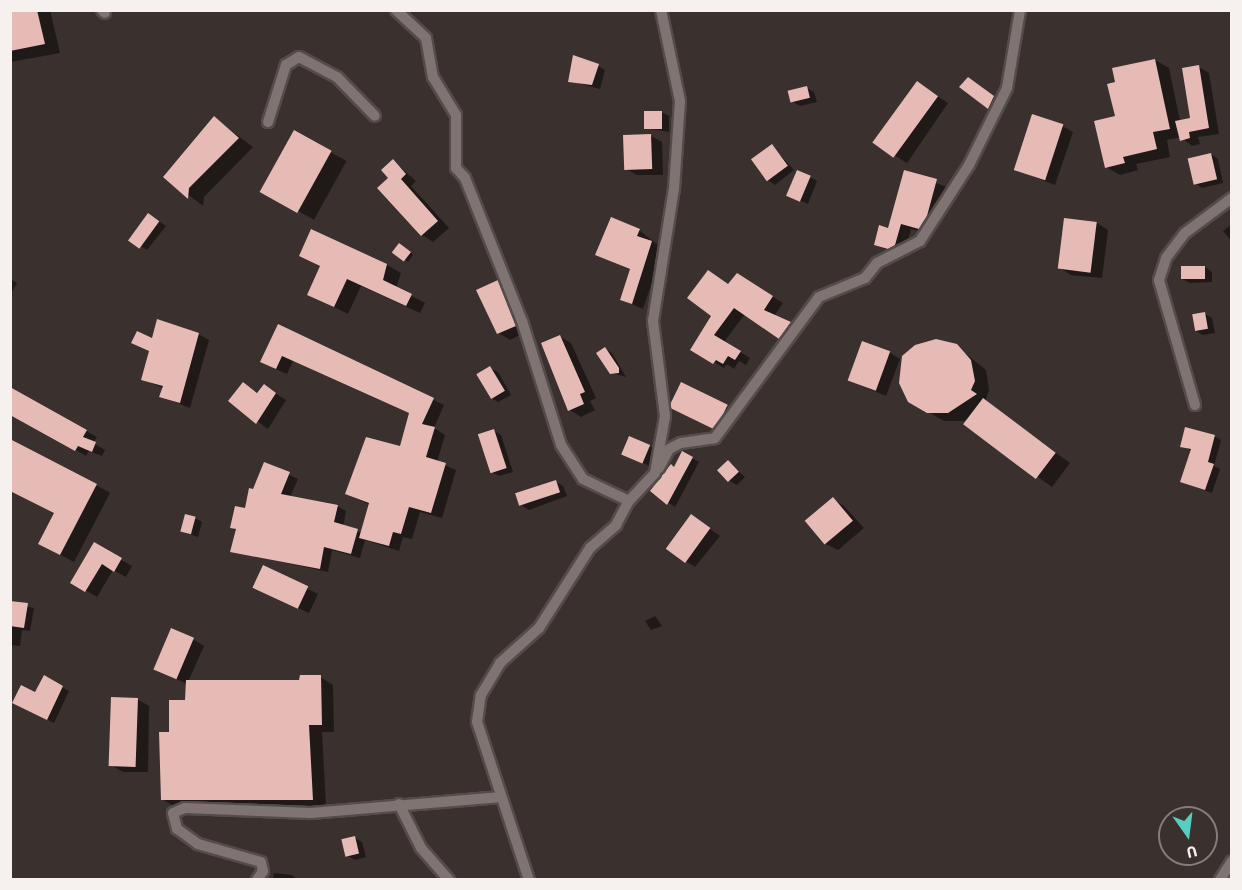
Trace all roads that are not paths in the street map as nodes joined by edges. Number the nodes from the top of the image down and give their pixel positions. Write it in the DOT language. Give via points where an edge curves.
graph roads {
  1 [pos="396,10"];
  2 [pos="661,10"];
  3 [pos="1020,10"];
  4 [pos="375,116"];
  5 [pos="268,122"];
  6 [pos="1232,198"];
  7 [pos="1195,405"];
  8 [pos="656,473"];
  9 [pos="628,501"];
  10 [pos="499,797"];
  11 [pos="399,804"];
  12 [pos="1232,861"];
  13 [pos="257,879"];
  14 [pos="449,879"];
  15 [pos="529,879"];
  16 [pos="1220,879"];
  1 -- 9 [label="street" via="426,38 433,77 456,115 456,168 465,178 522,321 561,445 583,478"];
  2 -- 8 [label="street" via="680,116 671,210 653,321 665,416"];
  3 -- 8 [label="street" via="1007,88 969,165 920,241 877,262 866,278 819,297 715,438 681,443 669,449"];
  4 -- 5 [label="street" via="337,77 299,57 286,65"];
  6 -- 7 [label="street" via="1185,233 1166,258 1159,280"];
  8 -- 9 [label="street"];
  9 -- 10 [label="street" via="616,525 590,548 539,628 500,663 481,695 477,722"];
  10 -- 11 [label="street"];
  10 -- 15 [label="street"];
  11 -- 13 [label="street" via="310,813 185,808 173,813 177,829 198,844 261,862 263,871"];
  11 -- 14 [label="street" via="420,848"];
  12 -- 16 [label="street"];
}
